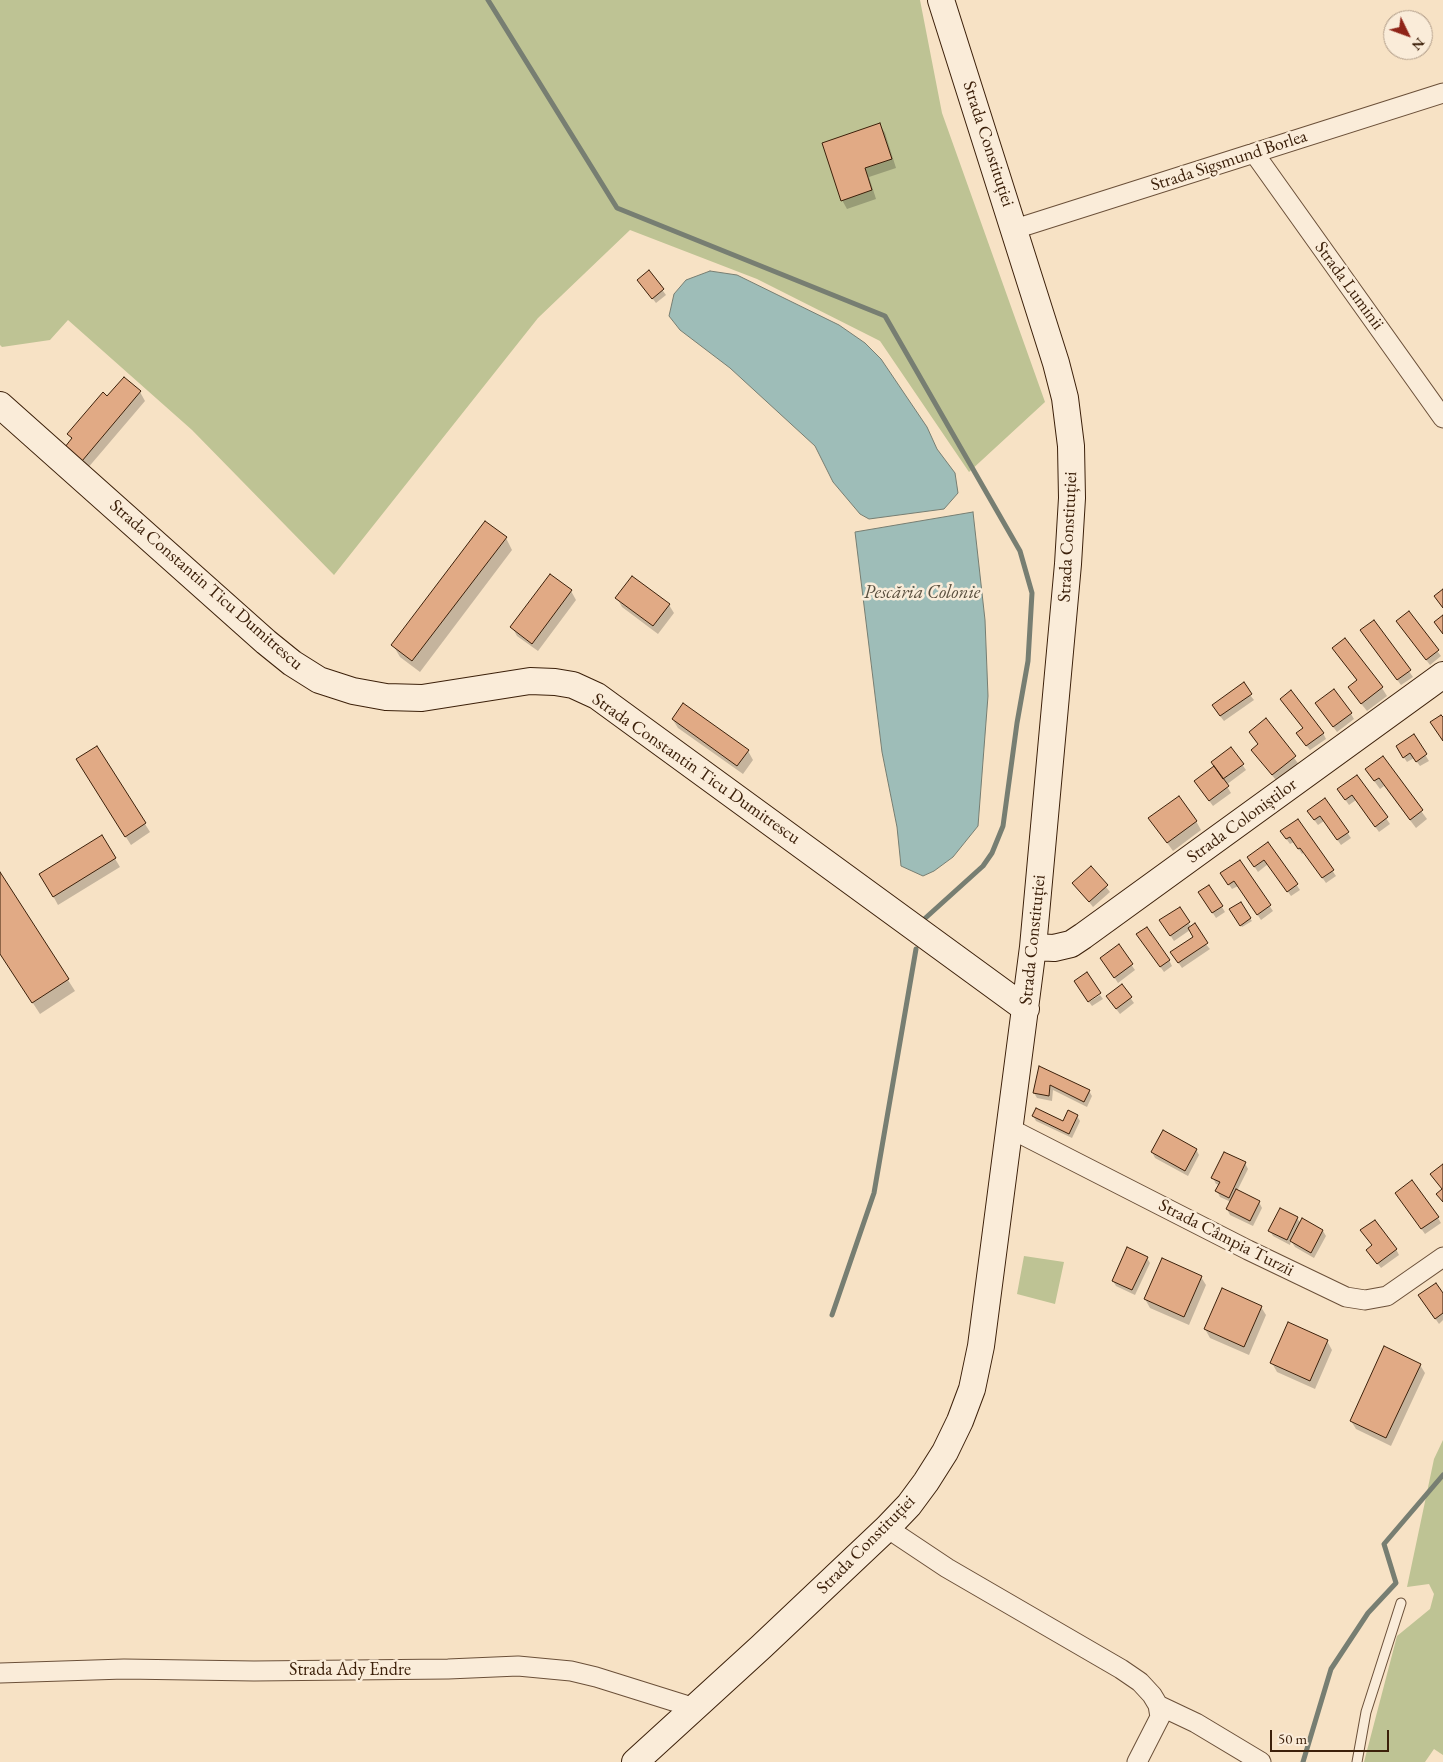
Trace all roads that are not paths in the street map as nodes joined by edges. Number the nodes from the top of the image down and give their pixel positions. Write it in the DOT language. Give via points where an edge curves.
graph roads {
  1 [pos="941,0"];
  2 [pos="1443,93"];
  3 [pos="1254,153"];
  4 [pos="1015,229"];
  5 [pos="0,406"];
  6 [pos="1443,418"];
  7 [pos="1443,675"];
  8 [pos="1033,947"];
  9 [pos="1026,1009"];
  10 [pos="1009,1128"];
  11 [pos="1443,1257"];
  12 [pos="887,1528"];
  13 [pos="1400,1603"];
  14 [pos="0,1673"];
  15 [pos="1158,1705"];
  16 [pos="695,1708"];
  17 [pos="635,1762"];
  18 [pos="1137,1762"];
  19 [pos="1261,1762"];
  20 [pos="1357,1762"];
  1 -- 4 [label="street, Strada Constituției"];
  2 -- 3 [label="street, Strada Sigsmund Borlea"];
  3 -- 4 [label="street, Strada Sigsmund Borlea"];
  3 -- 6 [label="street, Strada Luminii"];
  4 -- 8 [label="street, Strada Constituției" via="1065,398 1071,446 1068,564"];
  5 -- 9 [label="street, Strada Constantin Ticu Dumitrescu" via="266,642 319,680 386,697 422,698 530,680 573,686 597,696"];
  7 -- 8 [label="street, Strada Coloniștilor" via="1071,944 1054,948"];
  8 -- 9 [label="street, Strada Constituției"];
  9 -- 10 [label="street, Strada Constituției"];
  10 -- 11 [label="street, Strada Câmpia Turzii" via="1346,1297 1365,1300 1387,1296"];
  10 -- 12 [label="street, Strada Constituției" via="981,1346 972,1389 945,1452 909,1505"];
  12 -- 15 [label="street" via="947,1568 1121,1669 1140,1682"];
  12 -- 16 [label="street, Strada Constituției"];
  13 -- 20 [label="lane" via="1366,1712"];
  14 -- 16 [label="street, Strada Ady Endre" via="518,1666 579,1673"];
  15 -- 18 [label="street" via="1160,1717"];
  15 -- 19 [label="street" via="1196,1722"];
  16 -- 17 [label="street, Strada Constituției"];
}
